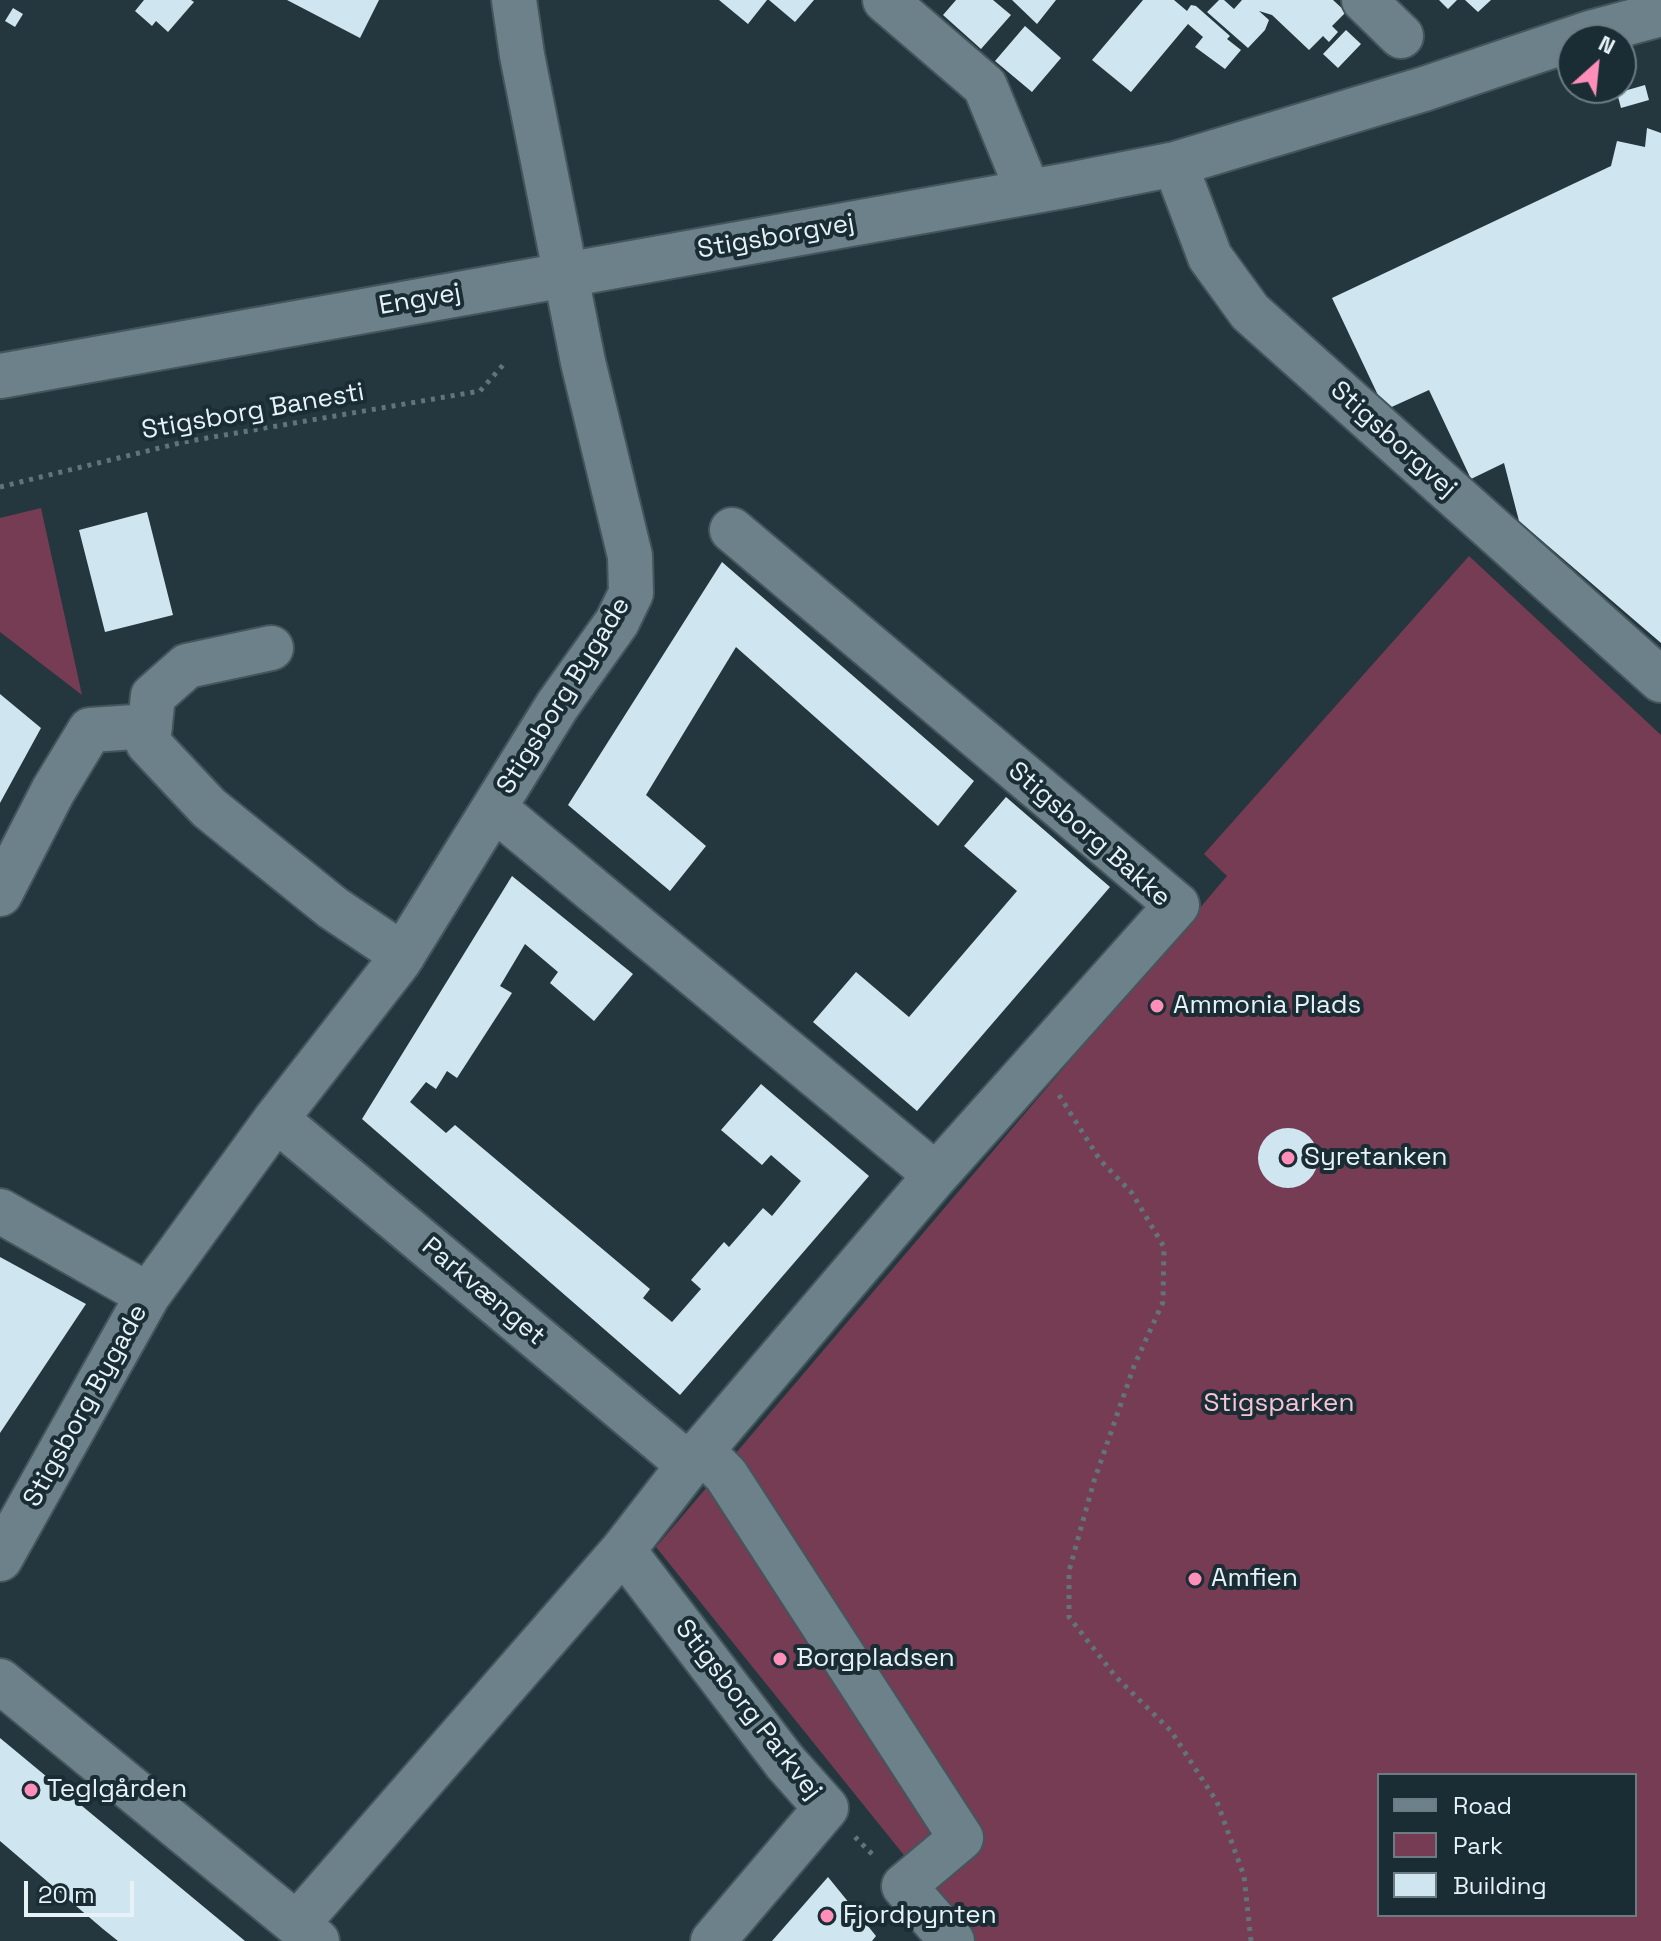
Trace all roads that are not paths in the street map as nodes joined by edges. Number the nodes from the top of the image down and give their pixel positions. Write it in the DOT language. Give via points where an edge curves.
graph roads {
  1 [pos="514,0"];
  2 [pos="885,0"];
  3 [pos="1364,0"];
  4 [pos="1661,14"];
  5 [pos="1401,36"];
  6 [pos="1175,164"];
  7 [pos="1028,191"];
  8 [pos="565,274"];
  9 [pos="0,376"];
  10 [pos="732,530"];
  11 [pos="271,648"];
  12 [pos="1661,680"];
  13 [pos="150,726"];
  14 [pos="494,808"];
  15 [pos="0,894"];
  16 [pos="403,955"];
  17 [pos="276,1119"];
  18 [pos="936,1175"];
  19 [pos="0,1211"];
  20 [pos="148,1295"];
  21 [pos="695,1457"];
  22 [pos="623,1550"];
  23 [pos="0,1559"];
  24 [pos="0,1681"];
  25 [pos="307,1932"];
  26 [pos="713,1941"];
  27 [pos="952,1941"];
  1 -- 8 [label="street"];
  2 -- 7 [label="street" via="985,86"];
  3 -- 5 [label="street"];
  4 -- 6 [label="street, Stigsborgvej"];
  6 -- 7 [label="street, Stigsborgvej"];
  6 -- 12 [label="street, Stigsborgvej" via="1210,257 1250,312"];
  7 -- 8 [label="street, Stigsborgvej"];
  8 -- 9 [label="street, Engvej"];
  8 -- 14 [label="street, Stigsborg Bygade" via="630,556 631,593"];
  10 -- 18 [label="street, Stigsborg Bakke" via="1177,905"];
  11 -- 13 [label="street" via="187,666 153,696"];
  13 -- 15 [label="street" via="90,730"];
  13 -- 16 [label="street" via="148,743 209,808 333,908"];
  14 -- 16 [label="street, Stigsborg Bygade"];
  14 -- 18 [label="street"];
  16 -- 17 [label="street, Stigsborg Bygade"];
  17 -- 20 [label="street, Stigsborg Bygade"];
  17 -- 21 [label="street, Parkvænget"];
  18 -- 21 [label="street, Stigsborg Bakke"];
  19 -- 20 [label="street, Stigsborg Bygade"];
  20 -- 23 [label="street, Stigsborg Bygade"];
  21 -- 22 [label="street"];
  21 -- 27 [label="street, Parkvænget" via="726,1475 961,1838 904,1886"];
  22 -- 25 [label="street"];
  22 -- 26 [label="street, Stigsborg Parkvej" via="826,1808"];
  24 -- 25 [label="street"];
}
